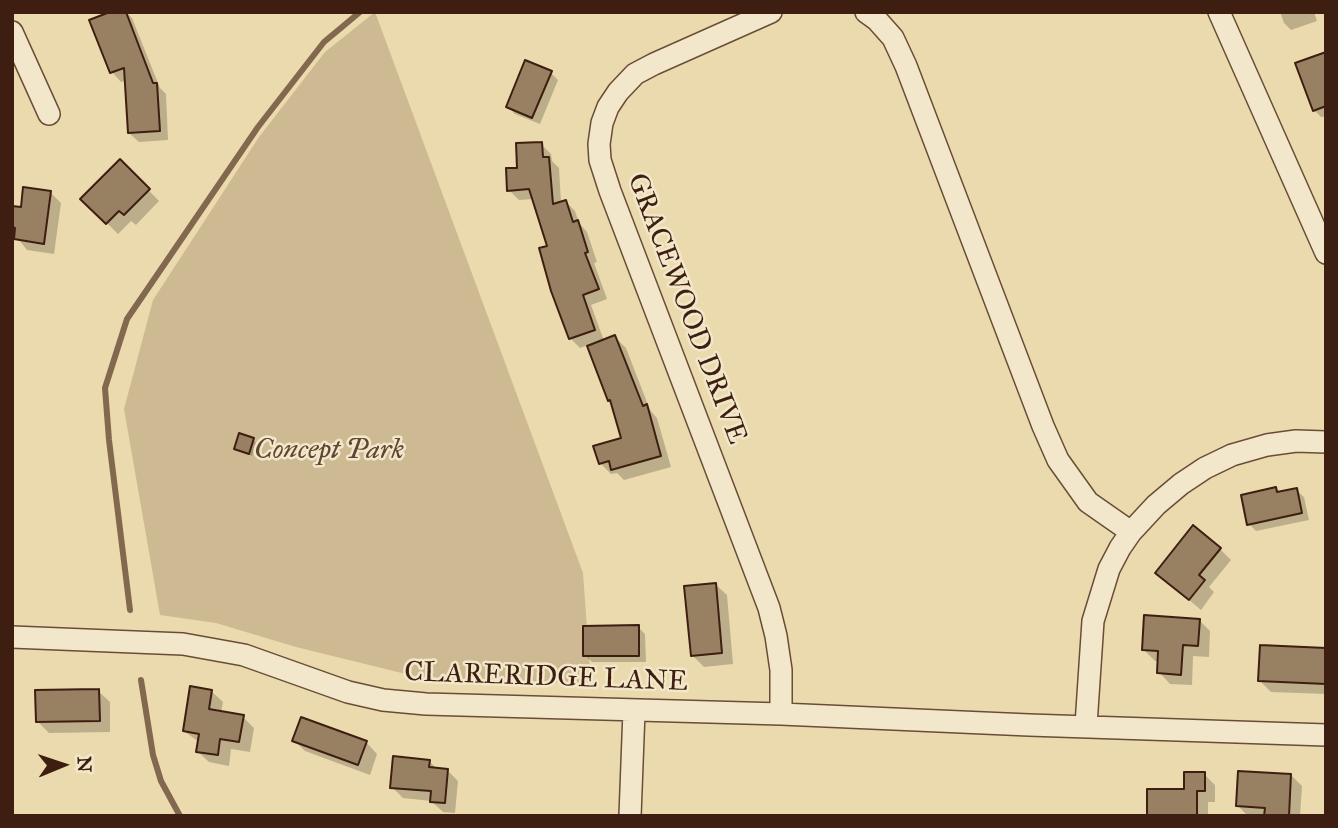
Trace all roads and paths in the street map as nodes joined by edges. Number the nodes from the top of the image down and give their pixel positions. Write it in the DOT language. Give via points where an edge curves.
graph roads {
  1 [pos="771,12"];
  2 [pos="866,12"];
  3 [pos="1219,12"];
  4 [pos="12,32"];
  5 [pos="49,114"];
  6 [pos="1326,253"];
  7 [pos="1326,442"];
  8 [pos="1131,532"];
  9 [pos="12,637"];
  10 [pos="634,710"];
  11 [pos="781,714"];
  12 [pos="1086,725"];
  13 [pos="1326,735"];
  14 [pos="630,816"];
  1 -- 11 [label="street, GRACEWOOD DRIVE" via="635,74 608,107 599,144 610,191 769,608 781,670"];
  2 -- 8 [label="street" via="893,38 906,66 1058,460 1088,502"];
  3 -- 6 [label="street"];
  4 -- 5 [label="street"];
  7 -- 8 [label="street" via="1267,445 1233,455 1181,484"];
  8 -- 12 [label="street" via="1109,569 1093,621"];
  9 -- 10 [label="street, CLARERIDGE LANE" via="183,644 244,655 383,700"];
  10 -- 11 [label="street, CLARERIDGE LANE"];
  10 -- 14 [label="street"];
  11 -- 12 [label="street, CLARERIDGE LANE"];
  12 -- 13 [label="street, CLARERIDGE LANE"];
}
